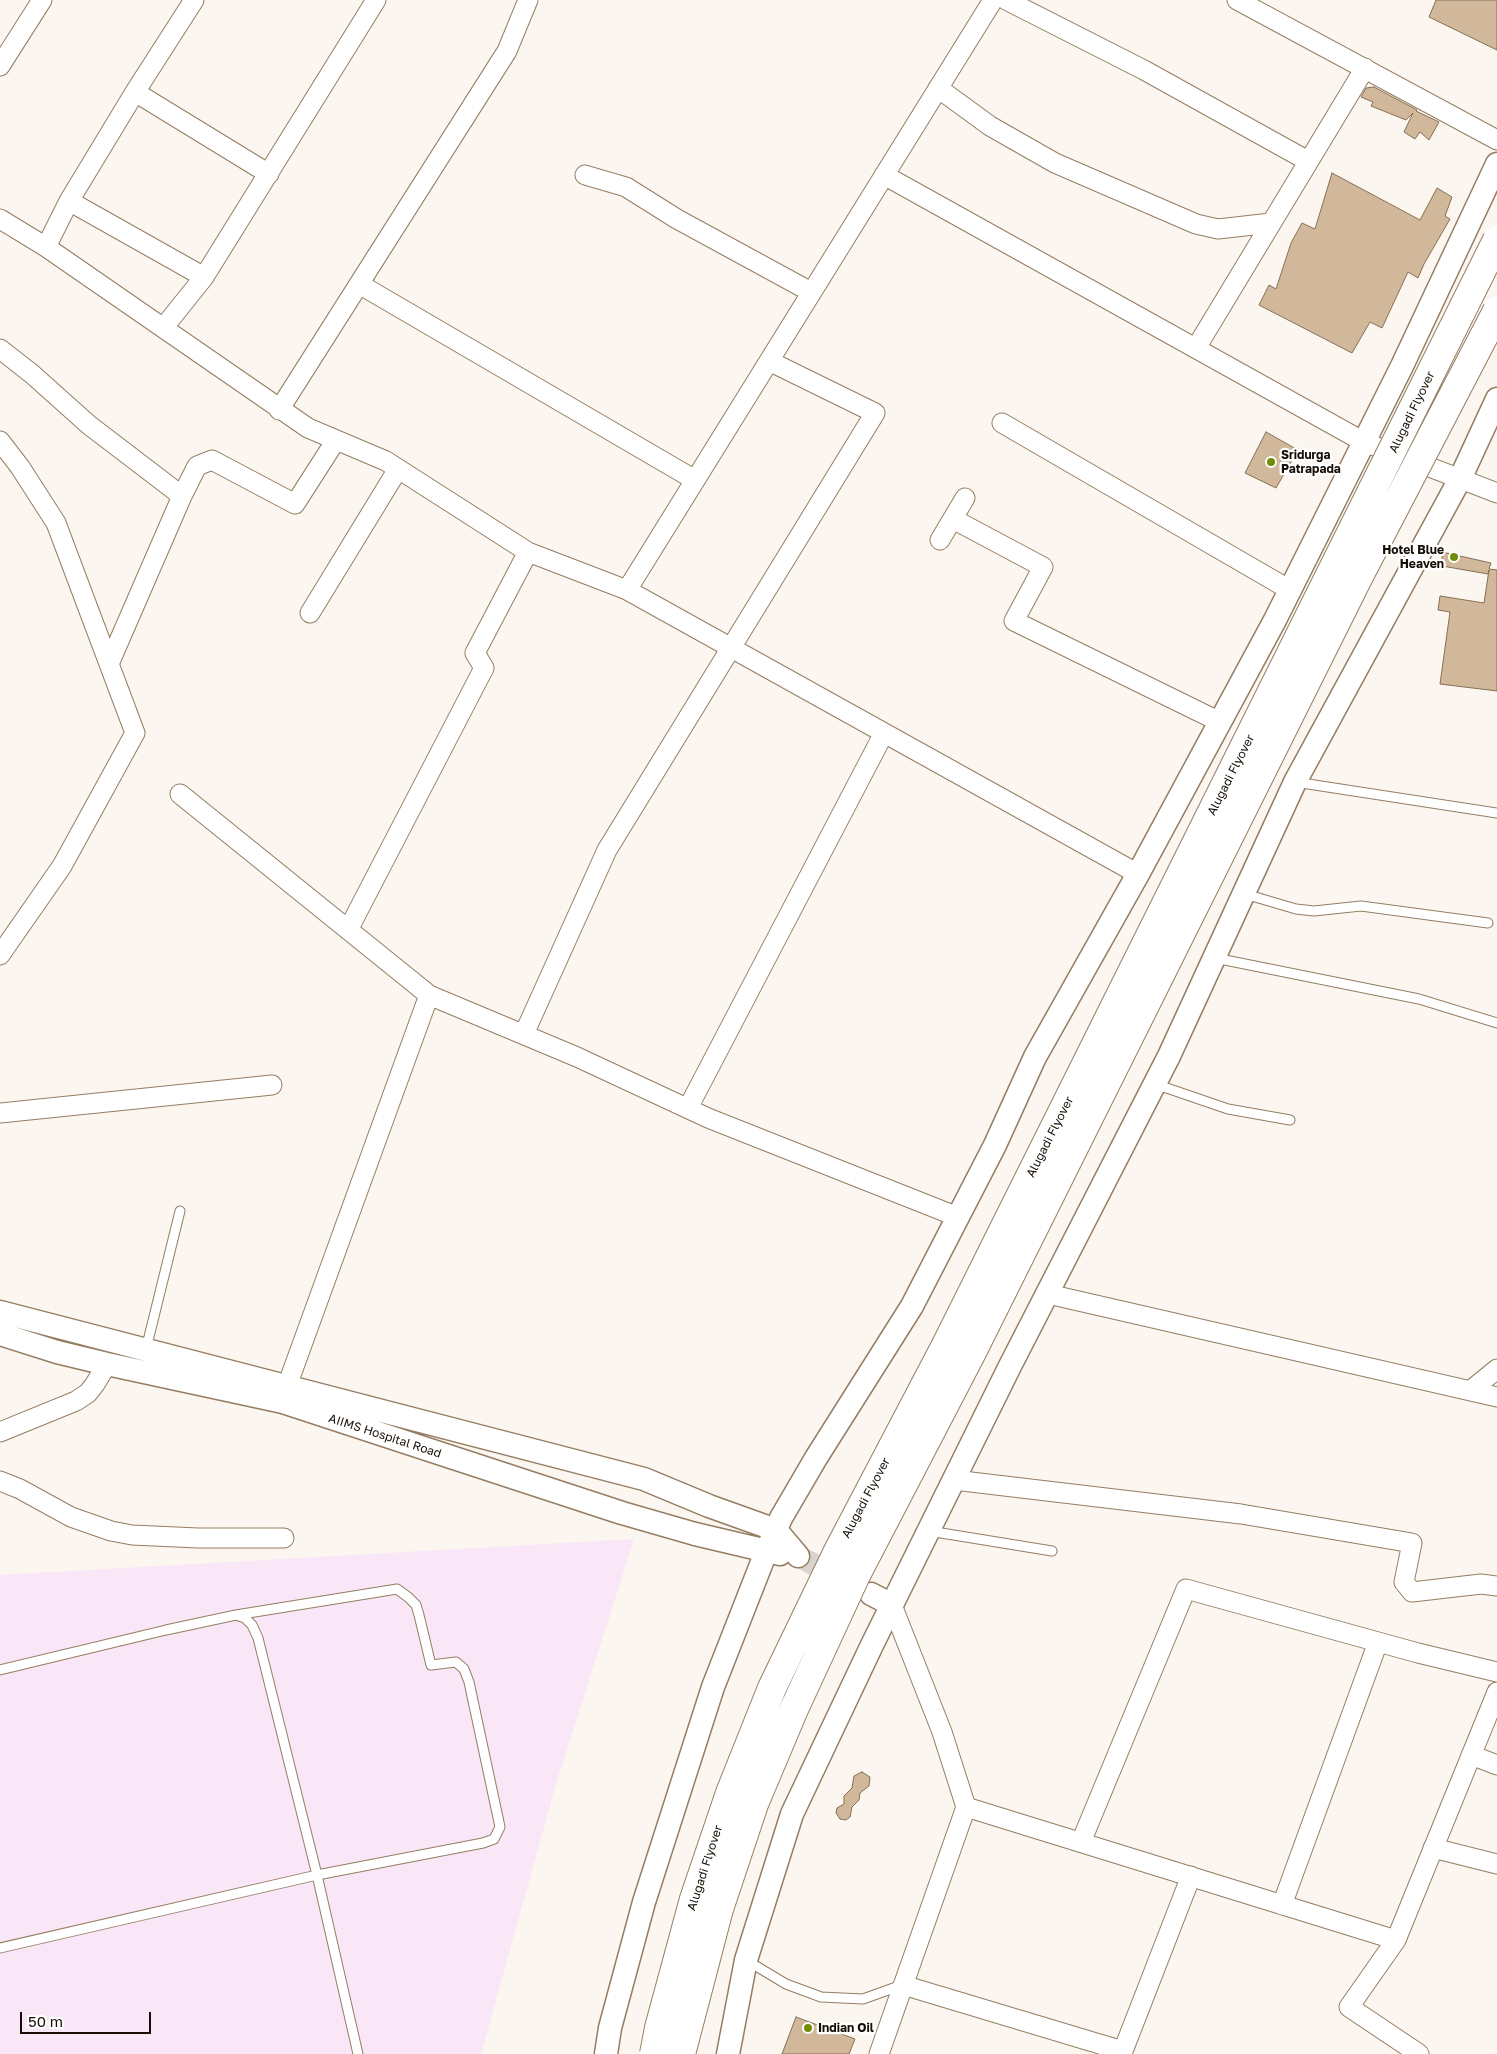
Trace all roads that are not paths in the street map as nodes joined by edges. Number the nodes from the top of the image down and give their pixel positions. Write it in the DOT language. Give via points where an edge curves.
graph roads {
  1 [pos="42,0"];
  2 [pos="194,0"];
  3 [pos="376,0"];
  4 [pos="528,0"];
  5 [pos="993,0"];
  6 [pos="1006,0"];
  7 [pos="1237,0"];
  8 [pos="0,66"];
  9 [pos="1364,68"];
  10 [pos="938,88"];
  11 [pos="135,92"];
  12 [pos="1497,140"];
  13 [pos="1308,161"];
  14 [pos="1497,164"];
  15 [pos="268,174"];
  16 [pos="585,175"];
  17 [pos="884,175"];
  18 [pos="69,200"];
  19 [pos="0,219"];
  20 [pos="1271,223"];
  21 [pos="1497,240"];
  22 [pos="46,247"];
  23 [pos="204,277"];
  24 [pos="359,284"];
  25 [pos="811,292"];
  26 [pos="1497,311"];
  27 [pos="164,327"];
  28 [pos="1196,348"];
  29 [pos="0,349"];
  30 [pos="769,361"];
  31 [pos="1497,399"];
  32 [pos="279,410"];
  33 [pos="1002,423"];
  34 [pos="336,440"];
  35 [pos="0,441"];
  36 [pos="1364,442"];
  37 [pos="398,469"];
  38 [pos="1460,479"];
  39 [pos="695,480"];
  40 [pos="1497,493"];
  41 [pos="182,496"];
  42 [pos="965,498"];
  43 [pos="953,519"];
  44 [pos="940,540"];
  45 [pos="528,552"];
  46 [pos="627,590"];
  47 [pos="1290,590"];
  48 [pos="310,613"];
  49 [pos="732,649"];
  50 [pos="109,664"];
  51 [pos="1220,722"];
  52 [pos="884,733"];
  53 [pos="1295,782"];
  54 [pos="180,794"];
  55 [pos="1497,814"];
  56 [pos="1138,874"];
  57 [pos="1244,894"];
  58 [pos="1488,923"];
  59 [pos="348,930"];
  60 [pos="0,955"];
  61 [pos="1215,958"];
  62 [pos="429,995"];
  63 [pos="1497,1022"];
  64 [pos="524,1034"];
  65 [pos="1155,1084"];
  66 [pos="272,1085"];
  67 [pos="688,1108"];
  68 [pos="0,1113"];
  69 [pos="1290,1120"];
  70 [pos="180,1210"];
  71 [pos="958,1217"];
  72 [pos="1048,1294"];
  73 [pos="0,1312"];
  74 [pos="0,1334"];
  75 [pos="141,1357"];
  76 [pos="107,1364"];
  77 [pos="1497,1369"];
  78 [pos="287,1386"];
  79 [pos="1470,1391"];
  80 [pos="1497,1397"];
  81 [pos="0,1432"];
  82 [pos="954,1480"];
  83 [pos="0,1481"];
  84 [pos="776,1530"];
  85 [pos="929,1531"];
  86 [pos="284,1538"];
  87 [pos="1052,1551"];
  88 [pos="766,1552"];
  89 [pos="1497,1586"];
  90 [pos="871,1594"];
  91 [pos="892,1605"];
  92 [pos="236,1615"];
  93 [pos="1378,1642"];
  94 [pos="0,1670"];
  95 [pos="1497,1672"];
  96 [pos="1497,1692"];
  97 [pos="1471,1755"];
  98 [pos="1497,1764"];
  99 [pos="966,1806"];
  100 [pos="1081,1842"];
  101 [pos="1433,1848"];
  102 [pos="1497,1864"];
  103 [pos="317,1875"];
  104 [pos="1191,1876"];
  105 [pos="1282,1905"];
  106 [pos="1396,1940"];
  107 [pos="0,1948"];
  108 [pos="746,1960"];
  109 [pos="903,1985"];
  110 [pos="1122,2052"];
  111 [pos="358,2054"];
  112 [pos="606,2054"];
  113 [pos="654,2054"];
  114 [pos="681,2054"];
  115 [pos="728,2054"];
  116 [pos="878,2054"];
  117 [pos="1419,2054"];
  1 -- 8 [label="street"];
  2 -- 11 [label="street"];
  3 -- 15 [label="street"];
  4 -- 24 [label="street" via="507,51"];
  5 -- 10 [label="street"];
  6 -- 13 [label="street" via="1144,70"];
  7 -- 9 [label="street"];
  9 -- 12 [label="street"];
  9 -- 13 [label="street"];
  10 -- 17 [label="street"];
  10 -- 20 [label="street" via="990,126 1055,163 1196,224 1218,229"];
  11 -- 15 [label="street"];
  11 -- 18 [label="street"];
  13 -- 20 [label="street"];
  14 -- 36 [label="street"];
  15 -- 23 [label="street"];
  16 -- 25 [label="street" via="626,187 677,219"];
  17 -- 25 [label="street"];
  17 -- 28 [label="street"];
  18 -- 22 [label="street"];
  18 -- 23 [label="street"];
  19 -- 22 [label="street"];
  20 -- 28 [label="street"];
  21 -- 113 [label="highway, Alugadi Flyover, bridge" via="772,1688 730,1792 694,1898"];
  22 -- 27 [label="street"];
  23 -- 27 [label="street"];
  24 -- 32 [label="street"];
  24 -- 39 [label="street"];
  25 -- 30 [label="street"];
  26 -- 114 [label="highway, Alugadi Flyover, bridge" via="1358,578 975,1346 856,1575 754,1804 719,1909"];
  27 -- 32 [label="street"];
  28 -- 36 [label="street"];
  29 -- 41 [label="street" via="89,425"];
  30 -- 39 [label="street"];
  30 -- 49 [label="street" via="875,413"];
  31 -- 38 [label="street"];
  32 -- 34 [label="street"];
  33 -- 47 [label="street"];
  34 -- 37 [label="street"];
  34 -- 41 [label="street" via="295,504 212,460 197,466"];
  35 -- 50 [label="street" via="56,523"];
  36 -- 38 [label="street"];
  36 -- 47 [label="street"];
  37 -- 45 [label="street"];
  37 -- 48 [label="street"];
  38 -- 40 [label="street"];
  38 -- 53 [label="street"];
  39 -- 46 [label="street"];
  41 -- 50 [label="street"];
  42 -- 43 [label="street"];
  43 -- 44 [label="street"];
  43 -- 51 [label="street" via="1043,567 1014,621"];
  45 -- 46 [label="street"];
  45 -- 59 [label="street" via="475,653 484,668"];
  46 -- 49 [label="street"];
  47 -- 51 [label="street"];
  49 -- 52 [label="street"];
  49 -- 64 [label="street" via="608,850"];
  50 -- 60 [label="street" via="135,733 62,866"];
  51 -- 56 [label="street"];
  52 -- 56 [label="street"];
  52 -- 67 [label="street"];
  53 -- 55 [label="lane"];
  53 -- 57 [label="street"];
  54 -- 59 [label="street"];
  56 -- 71 [label="street" via="1035,1057"];
  57 -- 58 [label="lane" via="1296,909 1314,911 1361,906"];
  57 -- 61 [label="street"];
  59 -- 62 [label="street"];
  61 -- 63 [label="lane" via="1419,999"];
  61 -- 65 [label="street"];
  62 -- 64 [label="street"];
  62 -- 78 [label="street"];
  64 -- 67 [label="street"];
  65 -- 69 [label="lane" via="1228,1109"];
  65 -- 72 [label="street"];
  66 -- 68 [label="street"];
  67 -- 71 [label="street"];
  70 -- 75 [label="lane"];
  71 -- 84 [label="street" via="912,1306 816,1458"];
  72 -- 79 [label="street"];
  72 -- 82 [label="street"];
  73 -- 75 [label="street, AIIMS Hospital Road"];
  74 -- 76 [label="street, AIIMS Hospital Road"];
  75 -- 76 [label="street, AIIMS Hospital Road"];
  75 -- 78 [label="street, AIIMS Hospital Road"];
  75 -- 88 [label="street, AIIMS Hospital Road" via="622,1513"];
  76 -- 81 [label="street" via="88,1393 76,1401"];
  77 -- 79 [label="street"];
  78 -- 84 [label="street, AIIMS Hospital Road" via="644,1479"];
  79 -- 80 [label="street"];
  82 -- 85 [label="street"];
  82 -- 89 [label="street" via="1241,1514 1412,1543 1404,1582 1412,1592 1481,1584"];
  83 -- 86 [label="street" via="71,1517 111,1531 198,1538"];
  84 -- 88 [label="street"];
  84 -- 88 [label="street, AIIMS Hospital Road" via="798,1556"];
  85 -- 87 [label="lane"];
  85 -- 91 [label="street"];
  88 -- 112 [label="street" via="713,1687 644,1902"];
  90 -- 91 [label="street"];
  91 -- 99 [label="street" via="942,1732"];
  91 -- 108 [label="street" via="792,1814"];
  92 -- 94 [label="lane"];
  92 -- 103 [label="lane" via="246,1618 258,1638"];
  92 -- 103 [label="lane" via="397,1589 416,1606 432,1665 456,1662 469,1682 500,1828 494,1839"];
  93 -- 95 [label="street"];
  93 -- 100 [label="street" via="1186,1589"];
  93 -- 105 [label="street"];
  96 -- 97 [label="street"];
  97 -- 98 [label="street"];
  97 -- 101 [label="street"];
  99 -- 100 [label="street"];
  99 -- 109 [label="street"];
  100 -- 104 [label="street"];
  101 -- 102 [label="street"];
  101 -- 106 [label="street"];
  103 -- 107 [label="lane"];
  103 -- 111 [label="lane"];
  104 -- 105 [label="street"];
  104 -- 110 [label="street"];
  105 -- 106 [label="street"];
  106 -- 117 [label="street" via="1349,2007"];
  108 -- 109 [label="lane" via="786,1984 820,1997 863,1999"];
  108 -- 115 [label="street"];
  109 -- 110 [label="street"];
  109 -- 116 [label="street"];
}
